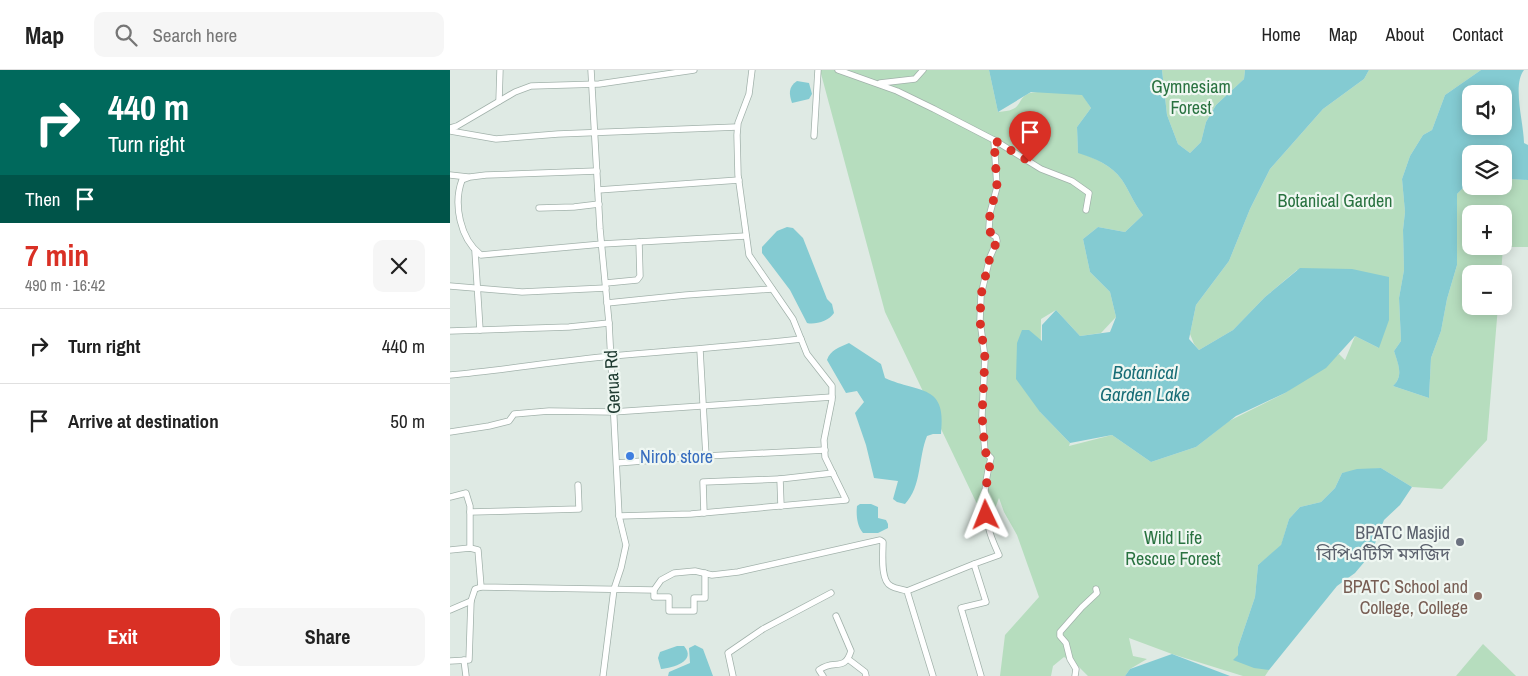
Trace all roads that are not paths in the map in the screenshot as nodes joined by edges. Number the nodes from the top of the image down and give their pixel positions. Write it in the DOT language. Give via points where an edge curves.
graph roads {
  1 [pos="500,70"];
  2 [pos="591,70"];
  3 [pos="694,70"];
  4 [pos="752,70"];
  5 [pos="818,70"];
  6 [pos="838,70"];
  7 [pos="923,70"];
  8 [pos="676,71"];
  9 [pos="875,83"];
  10 [pos="591,85"];
  11 [pos="500,101"];
  12 [pos="737,128"];
  13 [pos="450,130"];
  14 [pos="595,132"];
  15 [pos="814,136"];
  16 [pos="994,140"];
  17 [pos="597,171"];
  18 [pos="450,175"];
  19 [pos="470,177"];
  20 [pos="739,180"];
  21 [pos="598,190"];
  22 [pos="599,204"];
  23 [pos="539,208"];
  24 [pos="1086,210"];
  25 [pos="746,236"];
  26 [pos="639,242"];
  27 [pos="602,244"];
  28 [pos="475,251"];
  29 [pos="606,285"];
  30 [pos="450,286"];
  31 [pos="478,288"];
  32 [pos="772,289"];
  33 [pos="607,303"];
  34 [pos="609,323"];
  35 [pos="480,330"];
  36 [pos="450,331"];
  37 [pos="801,339"];
  38 [pos="700,350"];
  39 [pos="610,356"];
  40 [pos="450,374"];
  41 [pos="832,397"];
  42 [pos="704,405"];
  43 [pos="613,412"];
  44 [pos="450,432"];
  45 [pos="825,450"];
  46 [pos="706,456"];
  47 [pos="617,463"];
  48 [pos="833,473"];
  49 [pos="780,479"];
  50 [pos="578,485"];
  51 [pos="450,497"];
  52 [pos="781,506"];
  53 [pos="470,512"];
  54 [pos="704,513"];
  55 [pos="619,516"];
  56 [pos="470,548"];
  57 [pos="450,550"];
  58 [pos="974,564"];
  59 [pos="705,573"];
  60 [pos="481,588"];
  61 [pos="614,589"];
  62 [pos="1096,589"];
  63 [pos="654,590"];
  64 [pos="907,591"];
  65 [pos="831,593"];
  66 [pos="471,601"];
  67 [pos="450,610"];
  68 [pos="836,616"];
  69 [pos="848,659"];
  70 [pos="450,660"];
  71 [pos="464,660"];
  72 [pos="466,676"];
  73 [pos="603,676"];
  74 [pos="733,676"];
  75 [pos="824,676"];
  76 [pos="866,676"];
  77 [pos="933,676"];
  78 [pos="982,676"];
  79 [pos="1075,676"];
  1 -- 11 [label="street"];
  2 -- 10 [label="street, Gerua Rd"];
  3 -- 8 [label="street"];
  4 -- 12 [label="street" via="749,94"];
  5 -- 15 [label="street"];
  6 -- 9 [label="street"];
  7 -- 9 [label="street" via="915,79"];
  8 -- 10 [label="street"];
  9 -- 16 [label="street"];
  10 -- 11 [label="street" via="531,86"];
  10 -- 14 [label="street, Gerua Rd"];
  11 -- 13 [label="street"];
  12 -- 14 [label="street"];
  12 -- 20 [label="street"];
  13 -- 14 [label="street" via="496,138"];
  14 -- 17 [label="street, Gerua Rd"];
  16 -- 24 [label="street" via="1089,193"];
  16 -- 58 [label="street" via="997,187 989,228 997,241 981,295 980,321 985,358 983,441 985,452 991,458 985,493 986,515 998,555"];
  17 -- 19 [label="street"];
  17 -- 21 [label="street, Gerua Rd"];
  18 -- 19 [label="street"];
  19 -- 28 [label="street" via="462,180 459,188 459,214"];
  20 -- 21 [label="street"];
  20 -- 25 [label="street"];
  21 -- 22 [label="street, Gerua Rd"];
  22 -- 23 [label="street"];
  22 -- 27 [label="street, Gerua Rd"];
  25 -- 26 [label="street"];
  25 -- 32 [label="street" via="749,255"];
  26 -- 27 [label="street"];
  26 -- 29 [label="street" via="640,276 636,280"];
  27 -- 28 [label="street" via="481,255"];
  27 -- 29 [label="street, Gerua Rd"];
  28 -- 31 [label="street"];
  29 -- 31 [label="street" via="522,292"];
  29 -- 33 [label="street, Gerua Rd"];
  30 -- 31 [label="street"];
  31 -- 35 [label="street"];
  32 -- 33 [label="street"];
  32 -- 37 [label="street" via="793,319"];
  33 -- 34 [label="street, Gerua Rd"];
  34 -- 35 [label="street" via="569,328"];
  34 -- 39 [label="street, Gerua Rd"];
  35 -- 36 [label="street"];
  37 -- 38 [label="street"];
  37 -- 41 [label="street" via="807,354 832,386"];
  38 -- 39 [label="street"];
  38 -- 42 [label="street"];
  39 -- 40 [label="street"];
  39 -- 43 [label="street, Gerua Rd"];
  41 -- 42 [label="street"];
  41 -- 45 [label="street"];
  42 -- 43 [label="street"];
  42 -- 46 [label="street"];
  43 -- 44 [label="street" via="514,414 509,421"];
  43 -- 47 [label="street, Gerua Rd"];
  45 -- 46 [label="street"];
  45 -- 48 [label="street"];
  46 -- 47 [label="street"];
  47 -- 55 [label="street, Gerua Rd"];
  48 -- 49 [label="street"];
  48 -- 52 [label="street" via="846,500"];
  49 -- 52 [label="street"];
  49 -- 54 [label="street" via="703,482"];
  50 -- 53 [label="street" via="579,510"];
  51 -- 53 [label="street" via="466,494"];
  52 -- 54 [label="street"];
  53 -- 56 [label="street"];
  54 -- 55 [label="street"];
  55 -- 61 [label="street, Gerua Rd" via="626,545"];
  56 -- 57 [label="street"];
  56 -- 60 [label="street" via="478,550"];
  58 -- 64 [label="street"];
  58 -- 78 [label="street" via="986,602 961,608"];
  59 -- 63 [label="street" via="674,573 661,580"];
  59 -- 63 [label="street" via="705,598 694,598 694,611 669,611 669,597 654,597"];
  59 -- 64 [label="street" via="738,572 880,540 883,542 886,582"];
  60 -- 61 [label="street"];
  60 -- 66 [label="street" via="475,589"];
  61 -- 63 [label="street"];
  61 -- 73 [label="street, Gerua Rd"];
  62 -- 79 [label="street" via="1097,593 1060,632 1076,669"];
  64 -- 77 [label="street"];
  65 -- 74 [label="street" via="763,629 728,653"];
  66 -- 67 [label="street"];
  66 -- 71 [label="street" via="469,660"];
  68 -- 69 [label="street" via="851,651"];
  69 -- 75 [label="street" via="843,664 826,664 819,670"];
  69 -- 76 [label="street"];
  70 -- 71 [label="street"];
  71 -- 72 [label="street"];
}
